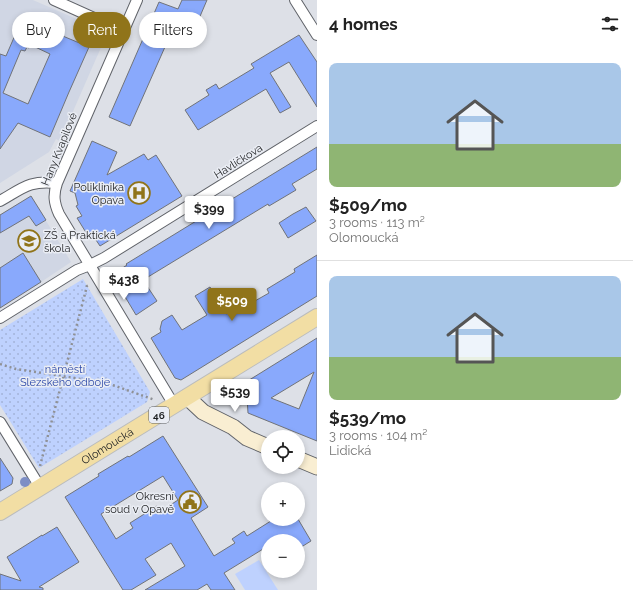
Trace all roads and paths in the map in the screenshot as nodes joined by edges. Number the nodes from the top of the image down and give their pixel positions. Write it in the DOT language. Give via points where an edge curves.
graph roads {
  1 [pos="54,0"];
  2 [pos="137,0"];
  3 [pos="294,0"];
  4 [pos="81,12"];
  5 [pos="131,13"];
  6 [pos="317,36"];
  7 [pos="116,48"];
  8 [pos="317,126"];
  9 [pos="57,183"];
  10 [pos="0,201"];
  11 [pos="90,266"];
  12 [pos="99,280"];
  13 [pos="317,317"];
  14 [pos="0,318"];
  15 [pos="0,364"];
  16 [pos="64,376"];
  17 [pos="176,398"];
  18 [pos="0,422"];
  19 [pos="261,444"];
  20 [pos="305,462"];
  21 [pos="317,467"];
  22 [pos="37,481"];
  23 [pos="0,512"];
  1 -- 4 [label="street"];
  2 -- 5 [label="street, Hany Kvapilové"];
  3 -- 6 [label="street"];
  7 -- 9 [label="street, Hany Kvapilové"];
  8 -- 11 [label="street, Havlíčkova"];
  9 -- 10 [label="street" via="36,182"];
  9 -- 11 [label="street, Hany Kvapilové" via="54,192 55,206"];
  11 -- 12 [label="street, Hany Kvapilové"];
  11 -- 14 [label="street, Havlíčkova" via="77,270"];
  12 -- 16 [label="path" via="87,286"];
  12 -- 17 [label="street, Hany Kvapilové"];
  13 -- 17 [label="main road, Olomoucká / 46"];
  15 -- 16 [label="path"];
  16 -- 17 [label="path" via="107,383 154,400"];
  16 -- 22 [label="path"];
  17 -- 19 [label="street"];
  17 -- 22 [label="main road, Olomoucká / 46"];
  18 -- 22 [label="street"];
  20 -- 21 [label="street"];
  22 -- 23 [label="main road, Olomoucká / 46"];
}
